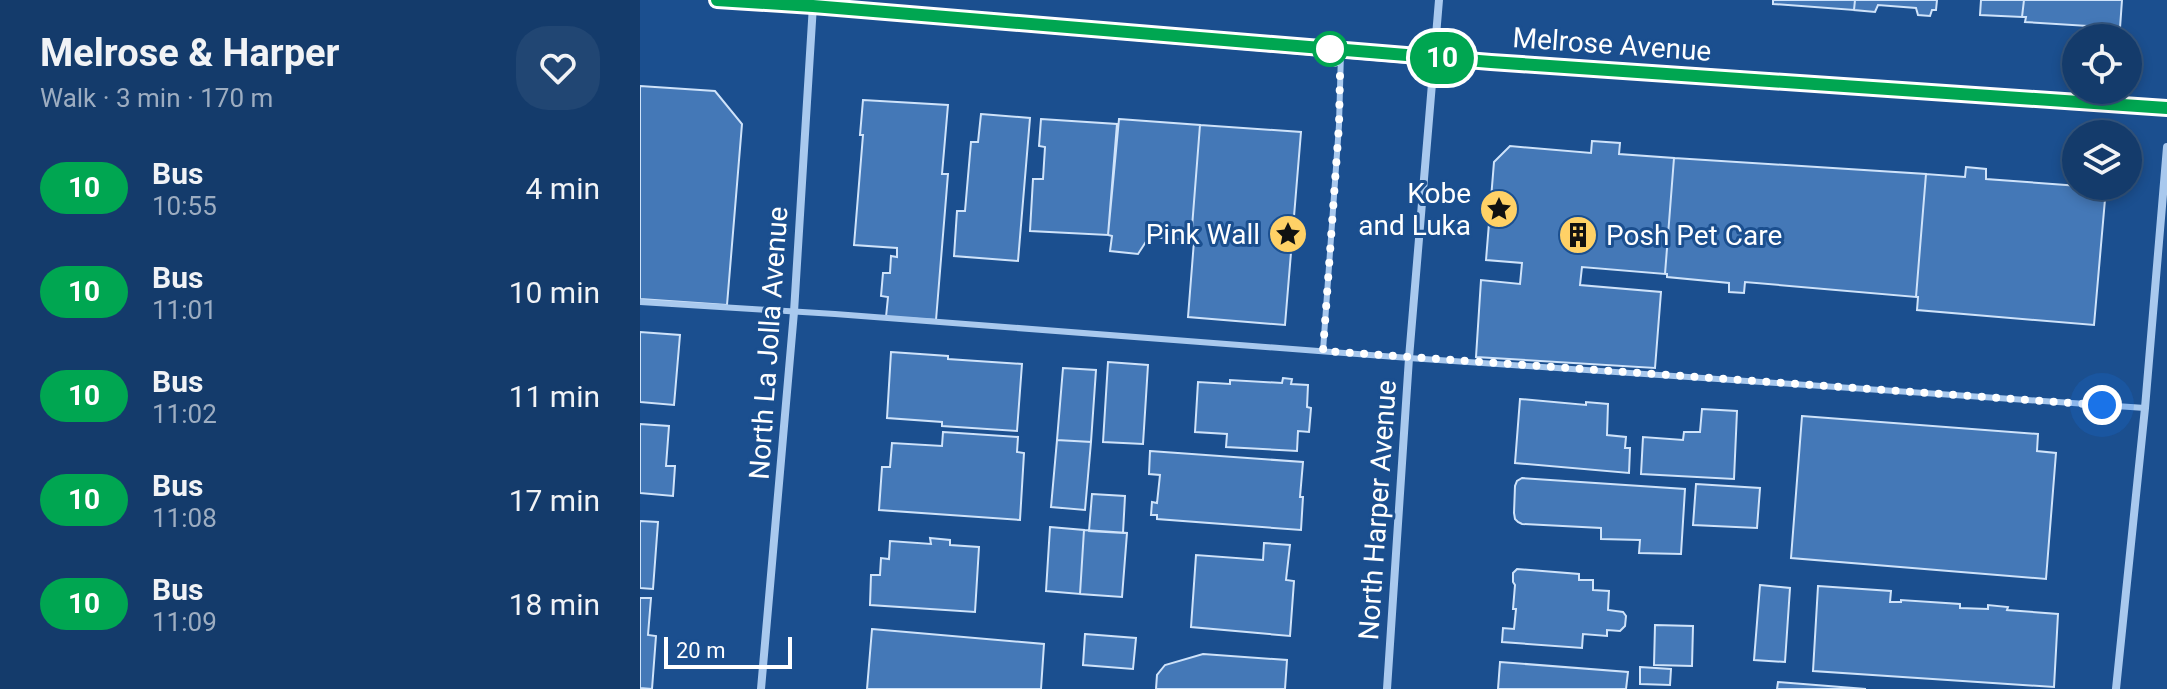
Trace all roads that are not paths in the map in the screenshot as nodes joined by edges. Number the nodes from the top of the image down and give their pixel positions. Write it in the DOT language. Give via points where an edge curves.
graph roads {
  1 [pos="718,0"];
  2 [pos="1439,0"];
  3 [pos="814,3"];
  4 [pos="1341,50"];
  5 [pos="1434,58"];
  6 [pos="2167,108"];
  7 [pos="2167,147"];
  8 [pos="640,302"];
  9 [pos="794,312"];
  10 [pos="1323,351"];
  11 [pos="1409,358"];
  12 [pos="2145,408"];
  13 [pos="761,689"];
  14 [pos="1387,689"];
  15 [pos="2116,689"];
  1 -- 3 [label="main road, Melrose Avenue"];
  2 -- 5 [label="street, North Harper Avenue"];
  3 -- 4 [label="main road, Melrose Avenue"];
  3 -- 9 [label="street, North La Jolla Avenue"];
  4 -- 5 [label="main road, Melrose Avenue"];
  4 -- 10 [label="lane"];
  5 -- 6 [label="main road, Melrose Avenue"];
  5 -- 11 [label="street, North Harper Avenue"];
  7 -- 12 [label="street"];
  8 -- 9 [label="lane"];
  9 -- 10 [label="lane"];
  9 -- 13 [label="street, North La Jolla Avenue"];
  10 -- 11 [label="lane"];
  11 -- 12 [label="lane"];
  11 -- 14 [label="street, North Harper Avenue"];
  12 -- 15 [label="street"];
}
